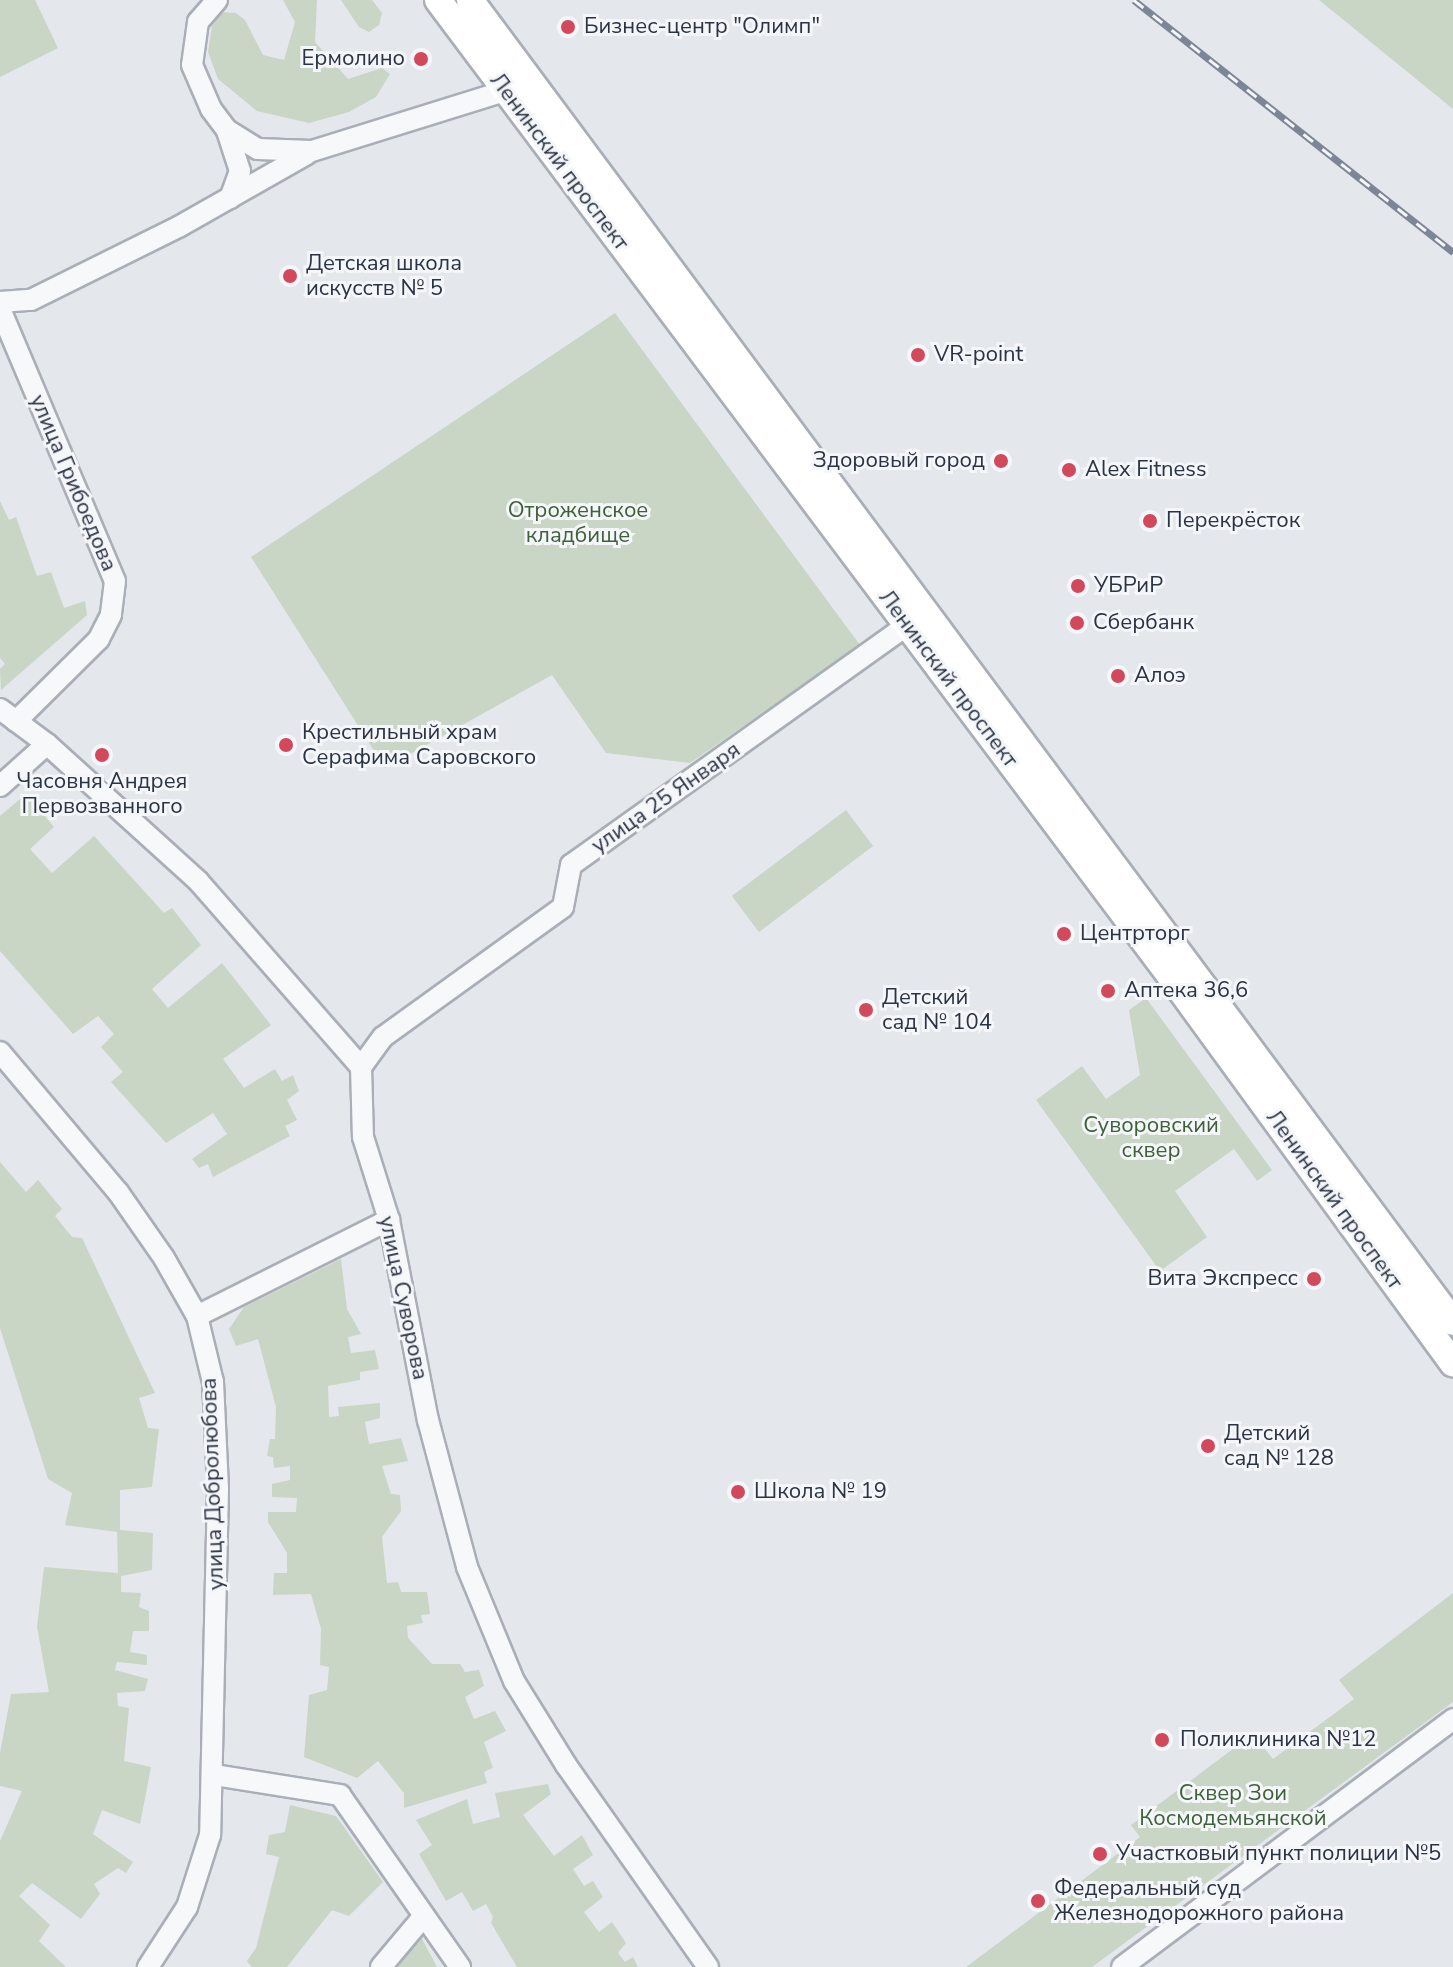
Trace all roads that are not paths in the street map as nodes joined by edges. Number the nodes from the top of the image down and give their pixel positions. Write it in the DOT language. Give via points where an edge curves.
graph roads {
  1 [pos="217,0"];
  2 [pos="438,0"];
  3 [pos="470,0"];
  4 [pos="505,91"];
  5 [pos="558,117"];
  6 [pos="227,130"];
  7 [pos="312,151"];
  8 [pos="230,198"];
  9 [pos="0,302"];
  10 [pos="0,309"];
  11 [pos="918,618"];
  12 [pos="8,715"];
  13 [pos="47,744"];
  14 [pos="0,786"];
  15 [pos="0,1052"];
  16 [pos="361,1067"];
  17 [pos="389,1220"];
  18 [pos="197,1316"];
  19 [pos="1453,1322"];
  20 [pos="1453,1363"];
  21 [pos="1453,1719"];
  22 [pos="214,1775"];
  23 [pos="423,1917"];
  24 [pos="148,1967"];
  25 [pos="381,1967"];
  26 [pos="460,1967"];
  27 [pos="708,1967"];
  28 [pos="1122,1967"];
  1 -- 6 [label="street" via="198,22 192,65 205,98"];
  2 -- 4 [label="main road, Ленинский проспект"];
  3 -- 5 [label="main road, Ленинский проспект"];
  4 -- 5 [label="main road" via="520,83 542,110"];
  4 -- 7 [label="street"];
  4 -- 11 [label="main road, Ленинский проспект"];
  5 -- 11 [label="main road, Ленинский проспект"];
  6 -- 7 [label="street" via="258,149"];
  6 -- 8 [label="street" via="240,171"];
  7 -- 8 [label="street"];
  8 -- 9 [label="street" via="31,300"];
  10 -- 12 [label="street, улица Грибоедова" via="115,581 111,615 99,639"];
  11 -- 16 [label="street, улица 25 Января" via="571,865 563,907 383,1037"];
  11 -- 19 [label="main road, Ленинский проспект"];
  11 -- 20 [label="main road, Ленинский проспект"];
  12 -- 13 [label="street"];
  13 -- 14 [label="street"];
  13 -- 16 [label="street" via="199,882"];
  15 -- 18 [label="street, улица Добролюбова" via="118,1192"];
  16 -- 17 [label="street, улица Суворова" via="360,1121"];
  17 -- 18 [label="street"];
  17 -- 27 [label="street, улица Суворова" via="452,1519 514,1681 566,1765"];
  18 -- 22 [label="street, улица Добролюбова" via="213,1382 218,1489"];
  21 -- 28 [label="street"];
  22 -- 23 [label="street" via="340,1795"];
  22 -- 24 [label="street, улица Добролюбова" via="202,1871 187,1907"];
  23 -- 25 [label="street"];
  23 -- 26 [label="street"];
}
